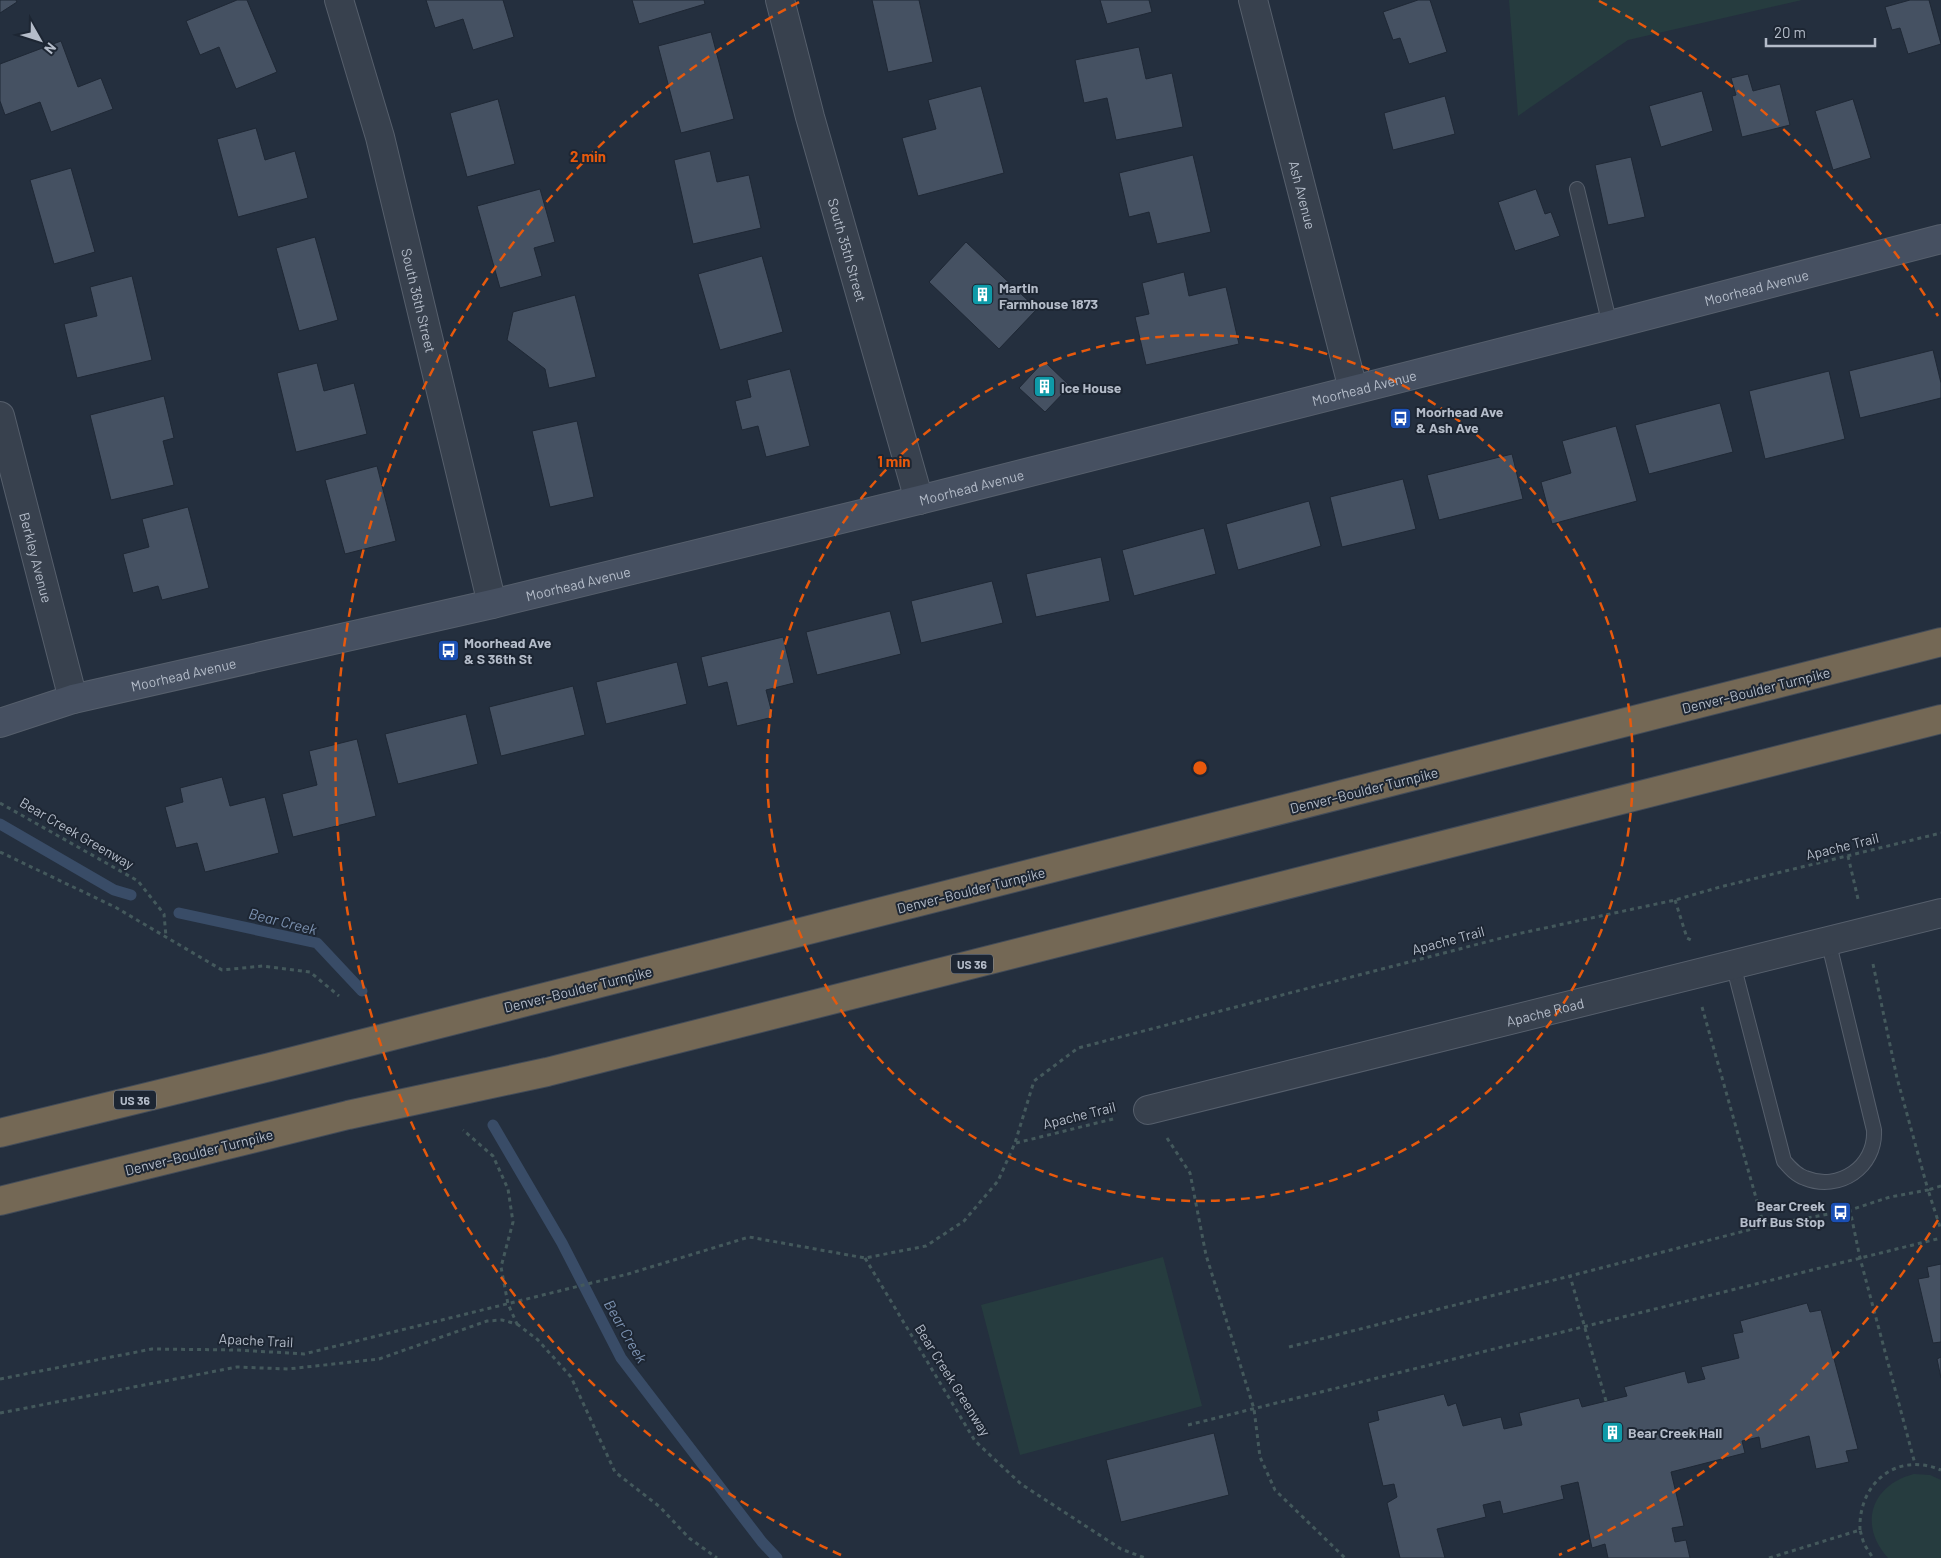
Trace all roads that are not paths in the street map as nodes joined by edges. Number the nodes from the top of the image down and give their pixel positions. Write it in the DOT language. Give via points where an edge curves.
graph roads {
  1 [pos="339,0"];
  2 [pos="780,0"];
  3 [pos="1253,0"];
  4 [pos="1577,189"];
  5 [pos="1941,239"];
  6 [pos="1610,325"];
  7 [pos="1353,389"];
  8 [pos="0,416"];
  9 [pos="919,500"];
  10 [pos="492,604"];
  11 [pos="1941,642"];
  12 [pos="73,699"];
  13 [pos="1941,719"];
  14 [pos="0,723"];
  15 [pos="1941,913"];
  16 [pos="1828,940"];
  17 [pos="1733,964"];
  18 [pos="1148,1110"];
  19 [pos="0,1133"];
  20 [pos="0,1201"];
  1 -- 10 [label="street, South 36th Street" via="380,137"];
  2 -- 9 [label="street, South 35th Street"];
  3 -- 7 [label="street, Ash Avenue"];
  4 -- 6 [label="lane"];
  5 -- 6 [label="street, Moorhead Avenue"];
  6 -- 7 [label="street, Moorhead Avenue"];
  7 -- 9 [label="street, Moorhead Avenue"];
  8 -- 12 [label="street, Berkley Avenue"];
  9 -- 10 [label="street, Moorhead Avenue"];
  10 -- 12 [label="street, Moorhead Avenue"];
  11 -- 19 [label="highway, Denver–Boulder Turnpike / US 36" via="280,1065"];
  12 -- 14 [label="street, Moorhead Avenue"];
  13 -- 20 [label="highway, Denver–Boulder Turnpike / US 36" via="556,1069 348,1115"];
  15 -- 16 [label="street, Apache Road"];
  16 -- 17 [label="street, Apache Road"];
  16 -- 17 [label="lane" via="1875,1141 1867,1160 1856,1171 1838,1179 1817,1181 1804,1178 1784,1161"];
  17 -- 18 [label="street, Apache Road"];
}
